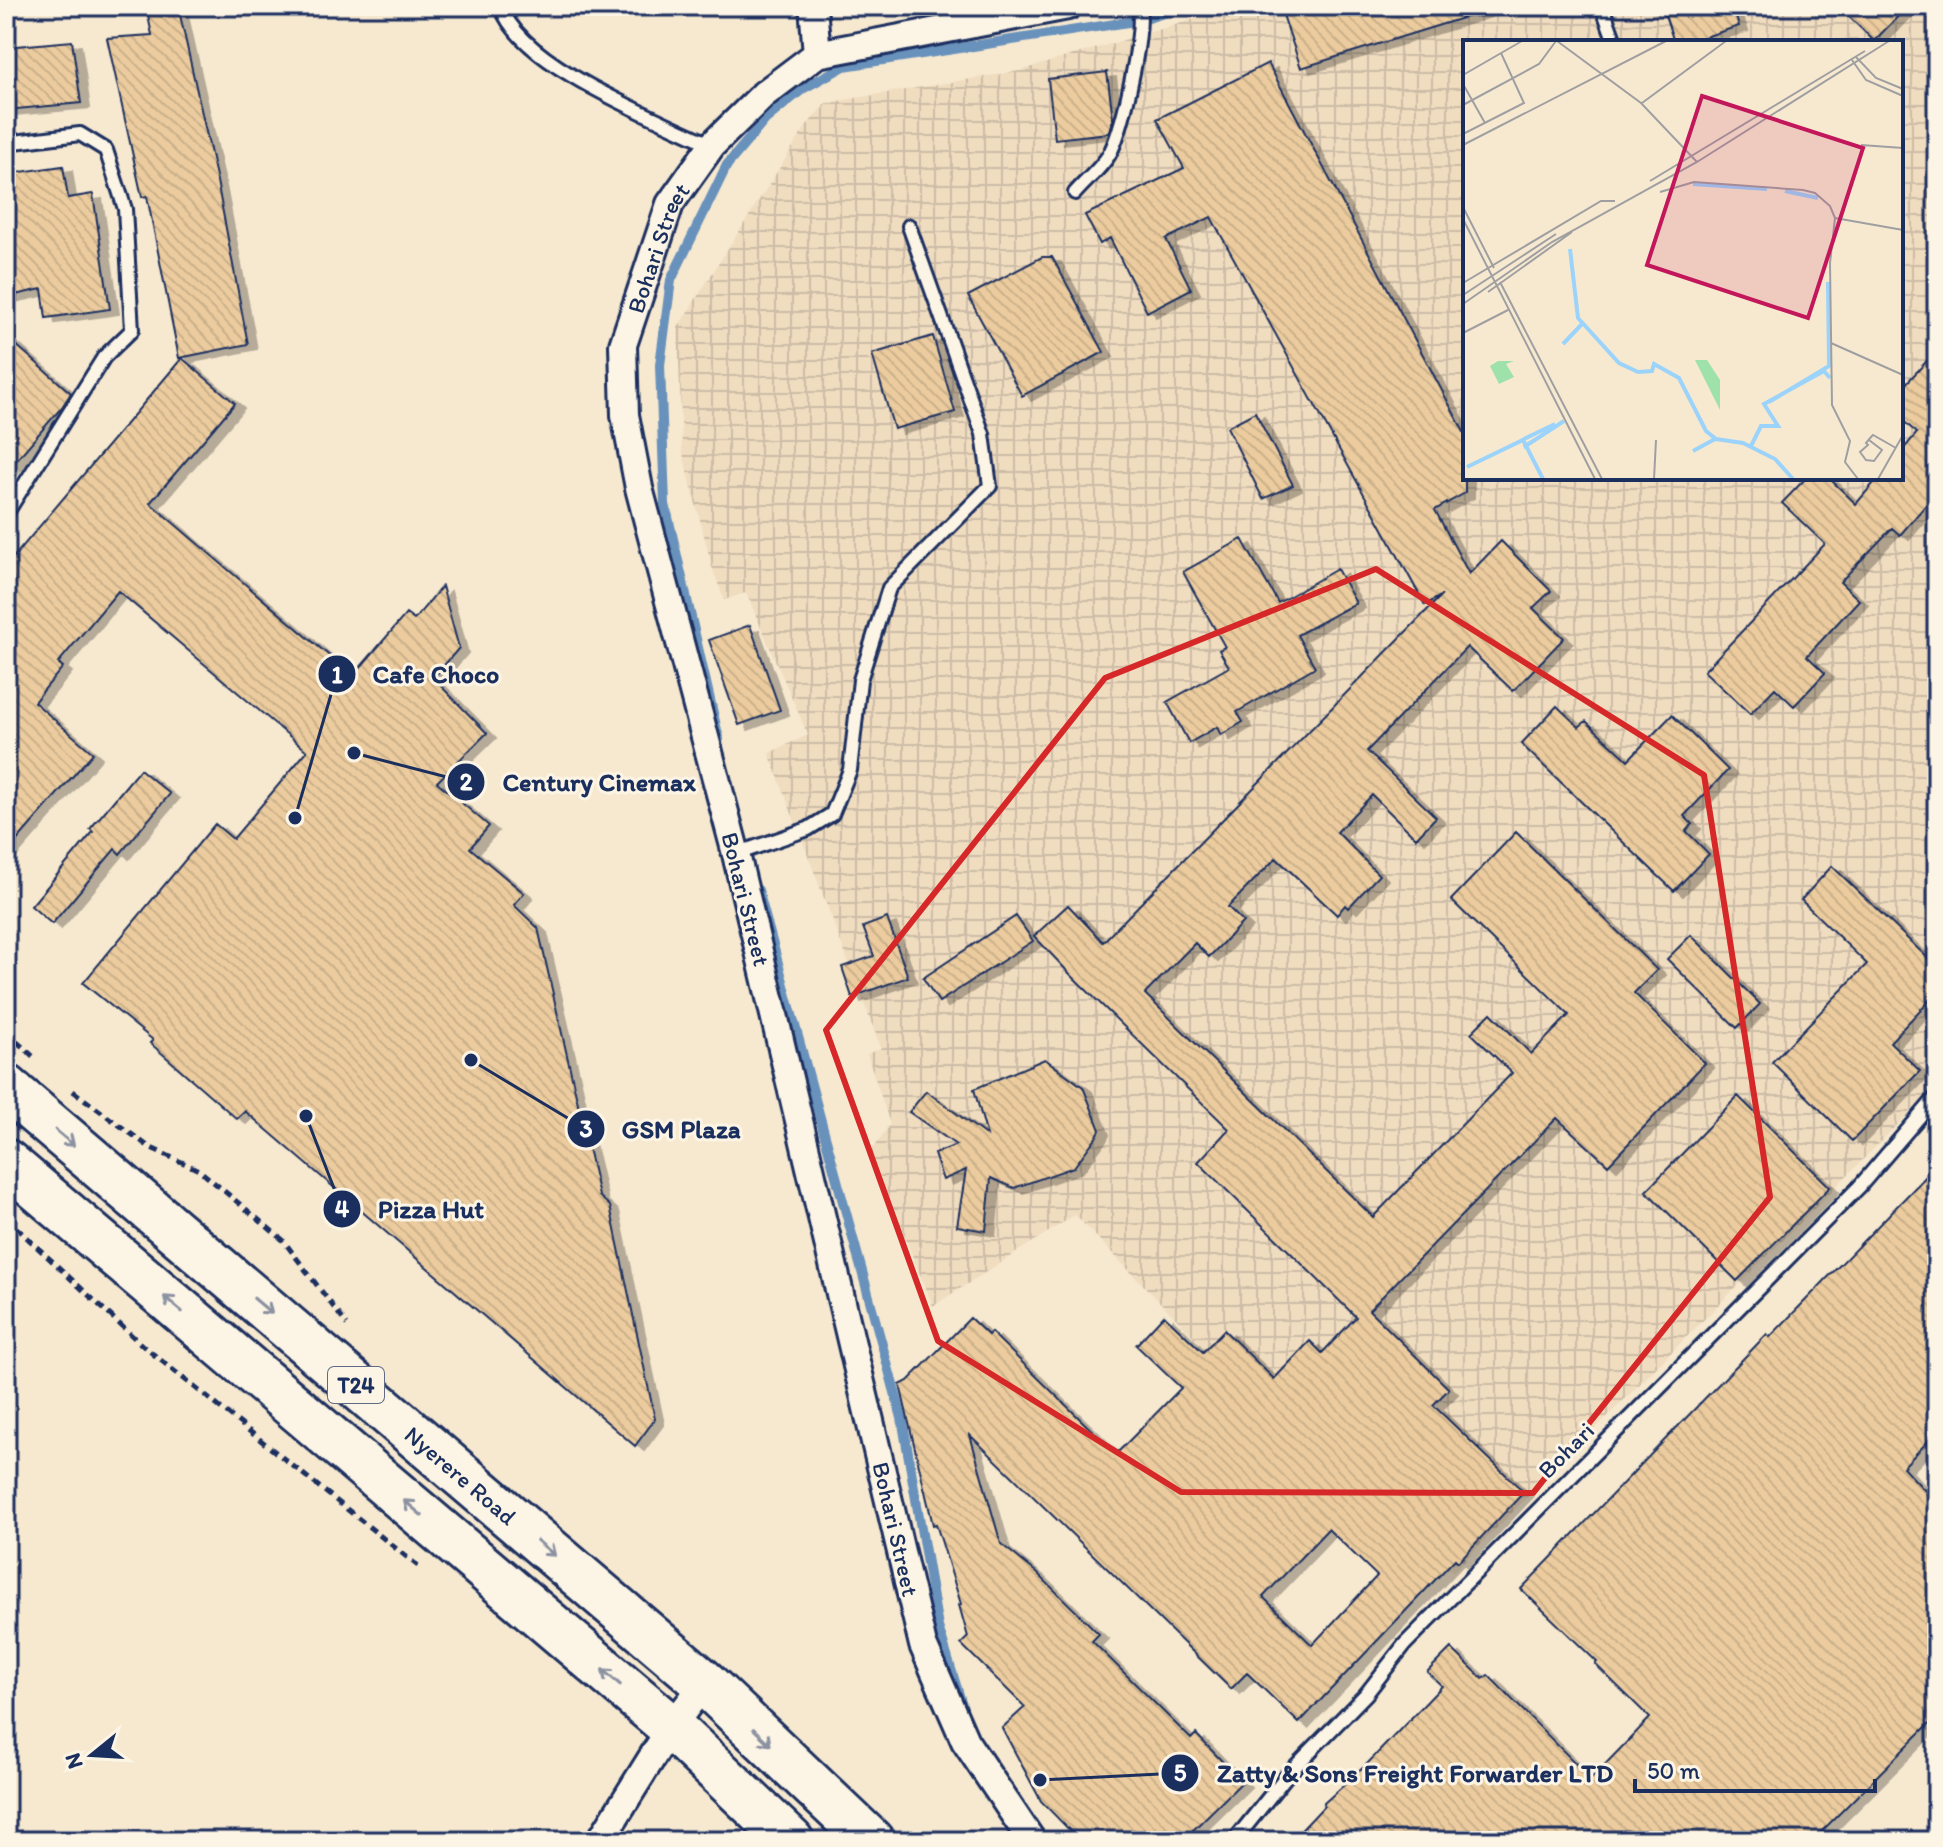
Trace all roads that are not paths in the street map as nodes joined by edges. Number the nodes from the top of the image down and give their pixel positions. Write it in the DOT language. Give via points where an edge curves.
graph roads {
  1 [pos="501,6"];
  2 [pos="813,6"];
  3 [pos="1068,6"];
  4 [pos="1139,6"];
  5 [pos="1602,6"];
  6 [pos="1614,40"];
  7 [pos="817,54"];
  8 [pos="6,143"];
  9 [pos="712,145"];
  10 [pos="1075,193"];
  11 [pos="909,226"];
  12 [pos="6,514"];
  13 [pos="736,854"];
  14 [pos="6,1087"];
  15 [pos="1937,1096"];
  16 [pos="6,1162"];
  17 [pos="705,1683"];
  18 [pos="671,1727"];
  19 [pos="600,1841"];
  20 [pos="791,1841"];
  21 [pos="871,1841"];
  22 [pos="1032,1841"];
  23 [pos="1234,1841"];
  1 -- 9 [label="lane" via="530,48"];
  2 -- 7 [label="street"];
  3 -- 7 [label="street, Bohari Street"];
  4 -- 10 [label="lane" via="1132,77 1111,152"];
  5 -- 6 [label="lane"];
  7 -- 9 [label="street, Bohari Street" via="764,94"];
  8 -- 12 [label="lane" via="80,134 106,150 125,209 132,330 104,357"];
  9 -- 13 [label="street, Bohari Street" via="670,204 648,266 623,345 625,415 639,488"];
  11 -- 13 [label="lane" via="983,434 990,486 889,588 860,680 850,770 832,814 808,829"];
  13 -- 22 [label="street, Bohari Street" via="923,1645 965,1741"];
  14 -- 17 [label="highway, Nyerere Road / T24, one-way"];
  15 -- 23 [label="lane, Bohari" via="1859,1187 1405,1644"];
  18 -- 16 [label="highway, T24, one-way"];
  17 -- 18 [label="street"];
  17 -- 21 [label="highway, Nyerere Road / T24, one-way"];
  18 -- 19 [label="street"];
  18 -- 20 [label="highway, T24"];
}
